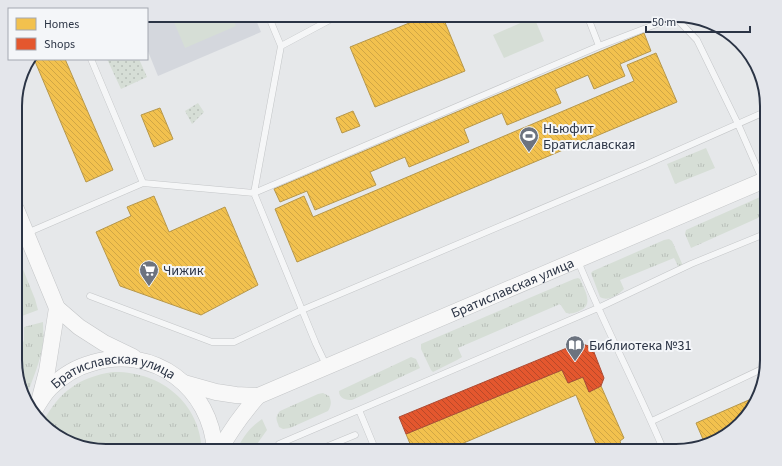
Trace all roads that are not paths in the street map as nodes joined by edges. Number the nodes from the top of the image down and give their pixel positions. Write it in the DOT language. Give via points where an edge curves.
graph roads {
  1 [pos="271,22"];
  2 [pos="326,22"];
  3 [pos="590,22"];
  4 [pos="659,22"];
  5 [pos="680,22"];
  6 [pos="281,46"];
  7 [pos="599,46"];
  8 [pos="91,60"];
  9 [pos="760,114"];
  10 [pos="738,124"];
  11 [pos="760,170"];
  12 [pos="760,182"];
  13 [pos="143,183"];
  14 [pos="254,193"];
  15 [pos="22,219"];
  16 [pos="22,227"];
  17 [pos="760,236"];
  18 [pos="577,260"];
  19 [pos="90,296"];
  20 [pos="57,308"];
  21 [pos="598,308"];
  22 [pos="302,310"];
  23 [pos="141,361"];
  24 [pos="327,367"];
  25 [pos="759,370"];
  26 [pos="183,382"];
  27 [pos="258,396"];
  28 [pos="36,407"];
  29 [pos="37,407"];
  30 [pos="359,410"];
  31 [pos="652,421"];
  32 [pos="355,435"];
  33 [pos="214,444"];
  34 [pos="223,444"];
  35 [pos="279,444"];
  36 [pos="333,444"];
  37 [pos="373,444"];
  38 [pos="659,444"];
  1 -- 6 [label="lane"];
  2 -- 6 [label="lane"];
  3 -- 7 [label="lane"];
  4 -- 7 [label="lane"];
  5 -- 10 [label="lane" via="697,40"];
  6 -- 14 [label="lane"];
  7 -- 14 [label="lane"];
  8 -- 13 [label="lane"];
  9 -- 10 [label="lane"];
  10 -- 11 [label="lane"];
  10 -- 22 [label="lane"];
  12 -- 18 [label="main road, Братиславская улица"];
  13 -- 14 [label="lane"];
  13 -- 15 [label="lane"];
  14 -- 22 [label="lane"];
  16 -- 20 [label="main road"];
  17 -- 21 [label="lane"];
  18 -- 21 [label="lane"];
  18 -- 24 [label="main road, Братиславская улица"];
  19 -- 22 [label="lane" via="212,342 234,342"];
  20 -- 23 [label="main road" via="104,344"];
  20 -- 28 [label="main road" via="47,371"];
  21 -- 30 [label="lane"];
  21 -- 31 [label="lane"];
  22 -- 24 [label="lane"];
  23 -- 26 [label="main road, Братиславская улица" via="156,365"];
  23 -- 29 [label="main road, Братиславская улица" via="121,358 83,366 50,388"];
  24 -- 27 [label="main road, Братиславская улица"];
  25 -- 31 [label="lane"];
  26 -- 27 [label="main road, Братиславская улица" via="216,392"];
  26 -- 33 [label="main road, Братиславская улица" via="204,408"];
  27 -- 34 [label="main road, Братиславская улица" via="245,410"];
  30 -- 35 [label="lane"];
  30 -- 37 [label="lane"];
  31 -- 38 [label="lane"];
  32 -- 36 [label="lane"];
}
